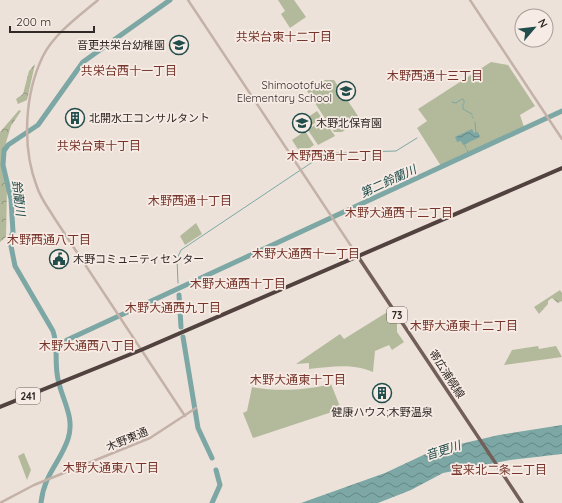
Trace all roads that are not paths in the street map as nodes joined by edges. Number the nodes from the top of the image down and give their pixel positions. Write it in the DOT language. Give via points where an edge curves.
graph roads {
  1 [pos="98,0"];
  2 [pos="188,0"];
  3 [pos="470,0"];
  4 [pos="562,139"];
  5 [pos="562,168"];
  6 [pos="358,255"];
  7 [pos="141,350"];
  8 [pos="0,408"];
  9 [pos="195,409"];
  10 [pos="185,416"];
  11 [pos="0,503"];
  12 [pos="522,503"];
  1 -- 7 [label="street" via="54,40 43,56 29,101 28,137 33,174 43,200"];
  2 -- 6 [label="street"];
  3 -- 4 [label="street"];
  5 -- 6 [label="highway, 241"];
  6 -- 7 [label="highway, 241"];
  6 -- 12 [label="main road, 帯広浦幌線 / 73"];
  7 -- 8 [label="highway, 241"];
  7 -- 10 [label="street"];
  9 -- 10 [label="street, 木野東通"];
  10 -- 11 [label="street, 木野東通" via="138,444 39,482"];
}
